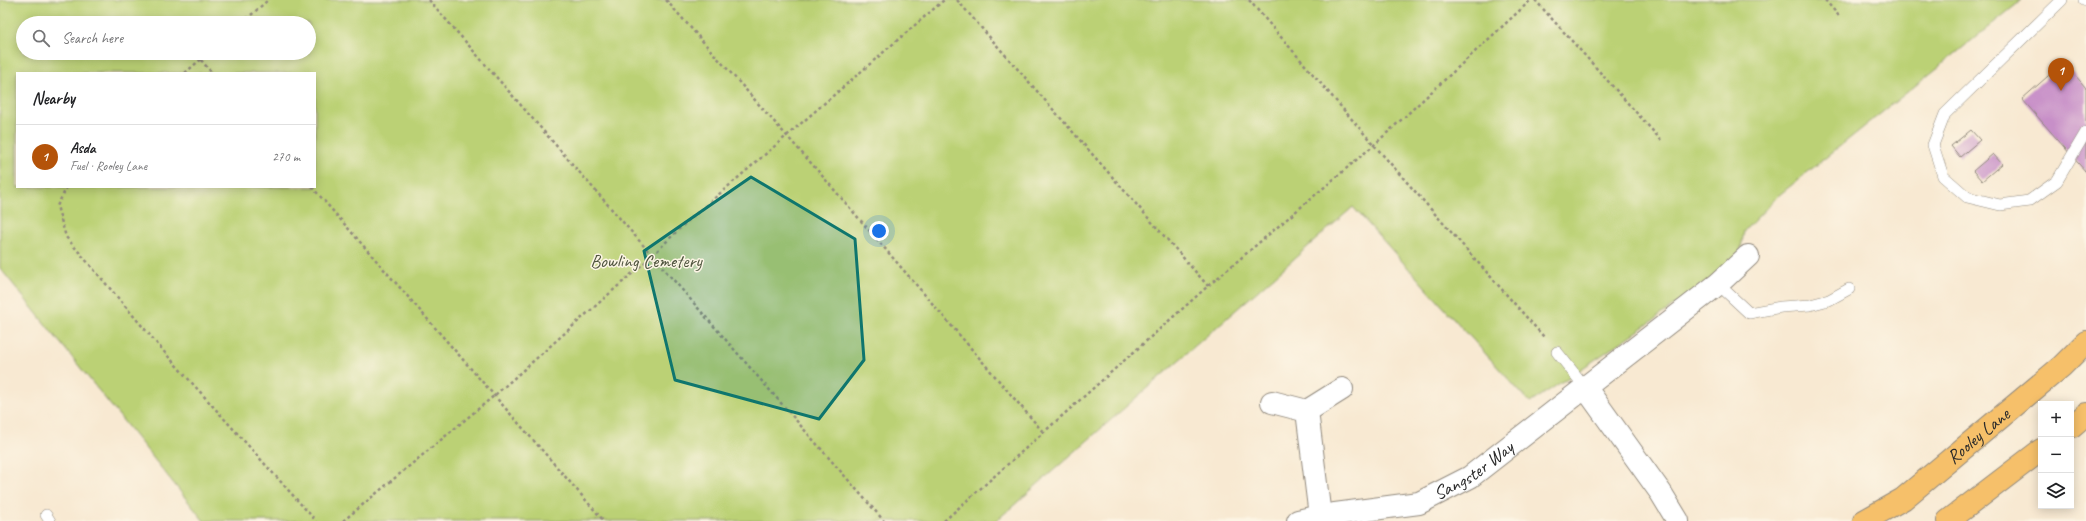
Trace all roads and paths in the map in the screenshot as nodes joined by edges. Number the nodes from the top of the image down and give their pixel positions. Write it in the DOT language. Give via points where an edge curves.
graph roads {
  1 [pos="268,0"];
  2 [pos="429,0"];
  3 [pos="666,0"];
  4 [pos="944,0"];
  5 [pos="957,0"];
  6 [pos="1249,0"];
  7 [pos="1532,0"];
  8 [pos="1535,0"];
  9 [pos="1824,0"];
  10 [pos="2062,0"];
  11 [pos="250,16"];
  12 [pos="1839,16"];
  13 [pos="201,60"];
  14 [pos="186,72"];
  15 [pos="211,72"];
  16 [pos="2086,132"];
  17 [pos="786,136"];
  18 [pos="1661,140"];
  19 [pos="1374,145"];
  20 [pos="67,188"];
  21 [pos="313,188"];
  22 [pos="653,255"];
  23 [pos="1748,256"];
  24 [pos="1718,284"];
  25 [pos="1208,286"];
  26 [pos="1849,289"];
  27 [pos="2086,342"];
  28 [pos="1557,352"];
  29 [pos="1585,387"];
  30 [pos="1342,389"];
  31 [pos="495,395"];
  32 [pos="1272,402"];
  33 [pos="1307,411"];
  34 [pos="2086,414"];
  35 [pos="2074,424"];
  36 [pos="1044,433"];
  37 [pos="2038,452"];
  38 [pos="1320,516"];
  39 [pos="316,521"];
  40 [pos="343,521"];
  41 [pos="604,521"];
  42 [pos="884,521"];
  43 [pos="944,521"];
  44 [pos="1298,521"];
  45 [pos="1678,521"];
  46 [pos="1864,521"];
  47 [pos="1948,521"];
  1 -- 11 [label="path"];
  2 -- 22 [label="path"];
  3 -- 17 [label="path"];
  4 -- 17 [label="path"];
  5 -- 25 [label="path"];
  6 -- 19 [label="path"];
  7 -- 19 [label="path"];
  8 -- 18 [label="path"];
  9 -- 12 [label="path"];
  10 -- 16 [label="lane" via="1944,114 1933,146 1943,176 1967,197 2000,205 2029,201 2057,181"];
  13 -- 14 [label="path"];
  13 -- 15 [label="path"];
  17 -- 22 [label="path" via="681,227"];
  17 -- 36 [label="path"];
  19 -- 25 [label="path"];
  19 -- 28 [label="path"];
  20 -- 39 [label="path" via="58,206 66,238"];
  21 -- 31 [label="path"];
  22 -- 31 [label="path"];
  22 -- 42 [label="path"];
  23 -- 24 [label="street, Sangster Way"];
  24 -- 26 [label="lane" via="1749,313 1829,300"];
  24 -- 29 [label="street, Sangster Way"];
  25 -- 36 [label="path"];
  27 -- 46 [label="highway, Rooley Lane" via="2062,366 1903,499"];
  28 -- 29 [label="lane"];
  29 -- 38 [label="street, Sangster Way" via="1470,477 1419,504"];
  29 -- 45 [label="street"];
  30 -- 33 [label="street"];
  31 -- 40 [label="path"];
  31 -- 41 [label="path"];
  32 -- 33 [label="street"];
  33 -- 38 [label="street"];
  34 -- 35 [label="highway"];
  36 -- 43 [label="path"];
  37 -- 47 [label="highway"];
  38 -- 44 [label="street, Sangster Way"];
}
